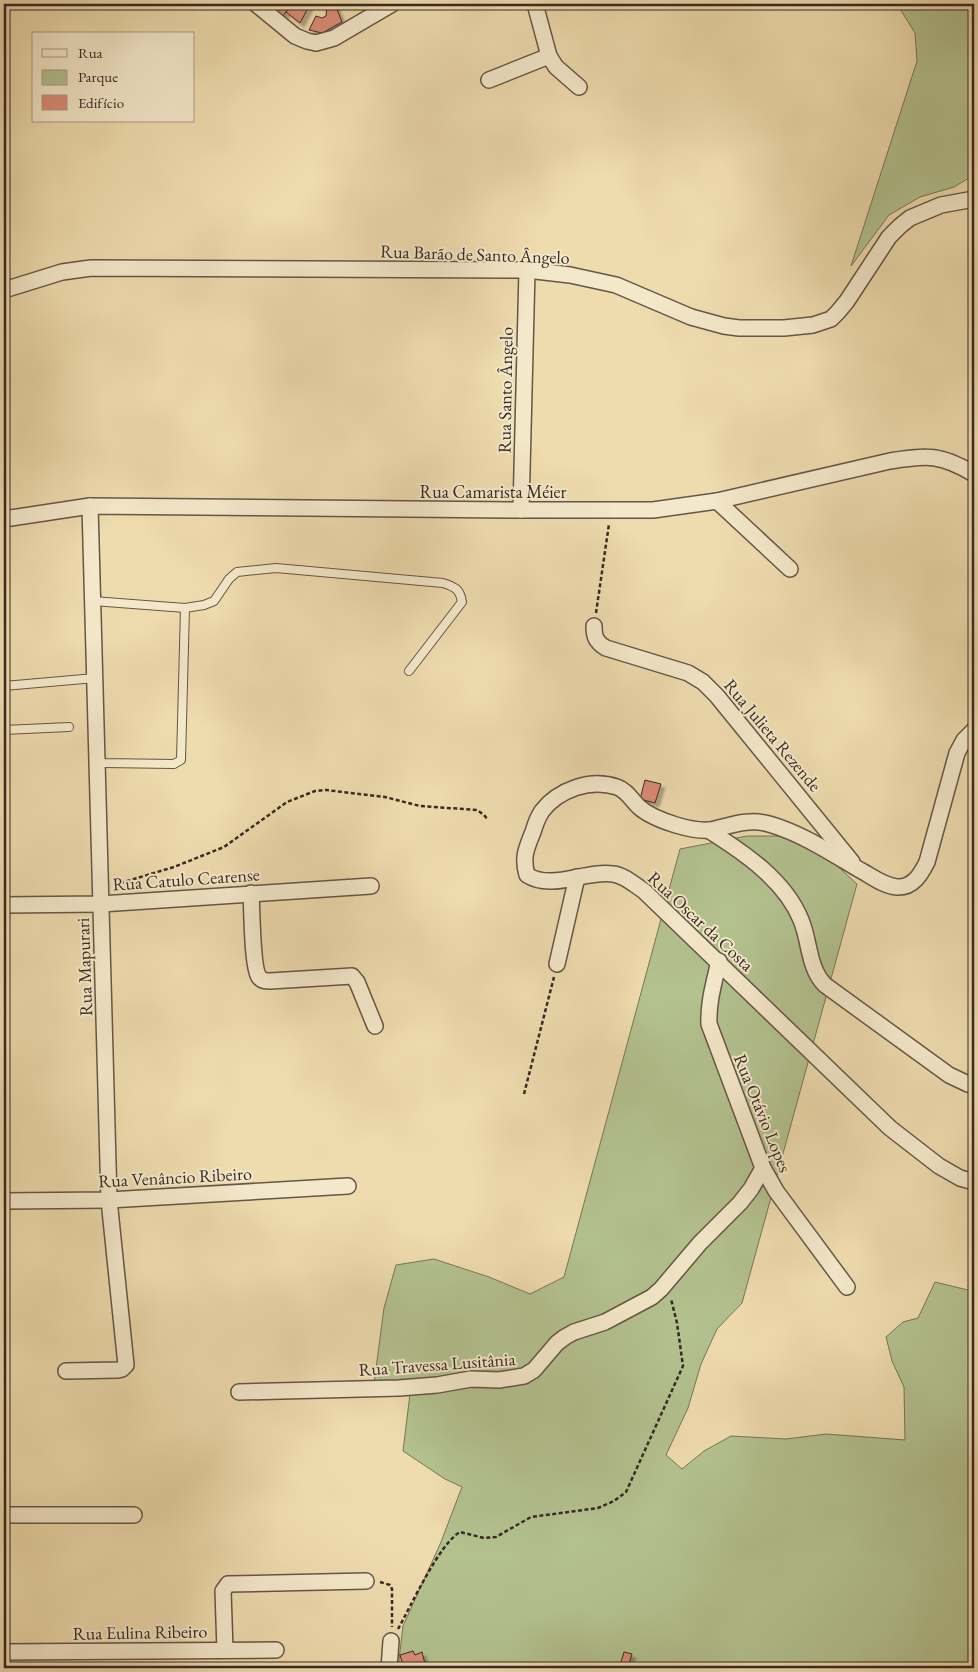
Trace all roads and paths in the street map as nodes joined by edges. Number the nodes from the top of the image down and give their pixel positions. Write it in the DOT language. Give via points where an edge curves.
graph roads {
  1 [pos="256,4"];
  2 [pos="392,4"];
  3 [pos="536,4"];
  4 [pos="548,56"];
  5 [pos="488,80"];
  6 [pos="579,86"];
  7 [pos="974,199"];
  8 [pos="526,270"];
  9 [pos="4,290"];
  10 [pos="974,474"];
  11 [pos="718,501"];
  12 [pos="90,506"];
  13 [pos="521,510"];
  14 [pos="611,510"];
  15 [pos="4,519"];
  16 [pos="790,569"];
  17 [pos="93,601"];
  18 [pos="185,608"];
  19 [pos="594,626"];
  20 [pos="409,671"];
  21 [pos="95,678"];
  22 [pos="4,686"];
  23 [pos="69,728"];
  24 [pos="4,730"];
  25 [pos="974,730"];
  26 [pos="97,761"];
  27 [pos="488,820"];
  28 [pos="708,830"];
  29 [pos="857,869"];
  30 [pos="577,877"];
  31 [pos="371,886"];
  32 [pos="100,889"];
  33 [pos="251,893"];
  34 [pos="101,904"];
  35 [pos="4,905"];
  36 [pos="719,962"];
  37 [pos="557,964"];
  38 [pos="375,1026"];
  39 [pos="974,1084"];
  40 [pos="524,1094"];
  41 [pos="763,1168"];
  42 [pos="974,1182"];
  43 [pos="348,1186"];
  44 [pos="109,1200"];
  45 [pos="4,1201"];
  46 [pos="667,1283"];
  47 [pos="847,1287"];
  48 [pos="66,1371"];
  49 [pos="239,1392"];
  50 [pos="4,1515"];
  51 [pos="134,1515"];
  52 [pos="366,1581"];
  53 [pos="391,1642"];
  54 [pos="225,1650"];
  55 [pos="276,1650"];
  56 [pos="4,1652"];
  57 [pos="389,1668"];
  1 -- 2 [label="street" via="296,36 316,43 334,38"];
  3 -- 4 [label="street"];
  4 -- 5 [label="street"];
  4 -- 6 [label="street"];
  7 -- 8 [label="street, Rua Barão de Santo Ângelo" via="941,205 910,218 889,237 838,312 824,323 813,325 724,326 691,317 609,283 570,274"];
  8 -- 9 [label="street, Rua Barão de Santo Ângelo" via="91,268 62,272"];
  8 -- 13 [label="street, Rua Santo Ângelo"];
  10 -- 11 [label="street, Rua Camarista Méier" via="936,457 914,457"];
  11 -- 14 [label="street, Rua Camarista Méier" via="654,510"];
  11 -- 16 [label="street"];
  12 -- 13 [label="street, Rua Camarista Méier"];
  12 -- 15 [label="street, Rua Camarista Méier"];
  12 -- 17 [label="street, Rua Mapurari"];
  13 -- 14 [label="street, Rua Camarista Méier"];
  14 -- 19 [label="path"];
  17 -- 18 [label="lane"];
  17 -- 21 [label="street, Rua Mapurari"];
  18 -- 20 [label="lane" via="204,606 214,600 238,572 276,568 455,586 462,602"];
  18 -- 26 [label="lane" via="181,760 174,764"];
  19 -- 29 [label="street, Rua Julieta Rezende" via="594,637 606,648 688,674 703,682 718,696"];
  21 -- 22 [label="lane"];
  21 -- 26 [label="street, Rua Mapurari"];
  23 -- 24 [label="lane"];
  25 -- 29 [label="street, Rua Oscar da Costa" via="957,753 921,874 914,882 898,887"];
  26 -- 32 [label="street, Rua Mapurari"];
  27 -- 32 [label="path" via="477,810 420,806 385,796 315,791 287,802 224,847 174,867"];
  28 -- 29 [label="street, Rua Oscar da Costa" via="746,821 767,823 785,829"];
  28 -- 30 [label="street, Rua Oscar da Costa" via="676,825 650,815 614,786 572,789 562,793 540,813 526,847 524,863 527,875 536,881"];
  28 -- 39 [label="street" via="756,863 790,901 801,918 815,972 825,985 949,1075"];
  30 -- 36 [label="street, Rua Oscar da Costa" via="598,873 615,874 628,880 644,891"];
  30 -- 37 [label="street"];
  31 -- 33 [label="street, Rua Catulo Cearense"];
  32 -- 34 [label="street, Rua Mapurari"];
  33 -- 34 [label="street, Rua Catulo Cearense"];
  33 -- 38 [label="street" via="256,966 260,978 270,981 352,976"];
  34 -- 35 [label="street, Rua Catulo Cearense"];
  34 -- 44 [label="street, Rua Mapurari"];
  36 -- 41 [label="street, Rua Otávio Lopes" via="708,1011 709,1024"];
  36 -- 42 [label="street, Rua Oscar da Costa" via="890,1128 939,1166"];
  37 -- 40 [label="path"];
  41 -- 46 [label="street, Rua Travessa Lusitânia" via="740,1203 700,1243"];
  41 -- 47 [label="street, Rua Otávio Lopes" via="776,1192"];
  43 -- 44 [label="street, Rua Venâncio Ribeiro"];
  44 -- 45 [label="street, Rua Venâncio Ribeiro"];
  44 -- 48 [label="street, Rua Mapurari" via="126,1365 118,1370"];
  46 -- 49 [label="street, Rua Travessa Lusitânia" via="645,1301 605,1322 565,1337 534,1370 514,1379 471,1379 399,1388"];
  46 -- 53 [label="path" via="683,1366 626,1492 614,1502 598,1508 531,1517 496,1537 484,1538 460,1532 455,1535 437,1558"];
  50 -- 51 [label="street"];
  52 -- 53 [label="path" via="390,1585 393,1596"];
  52 -- 54 [label="street" via="228,1584 223,1591"];
  53 -- 57 [label="street"];
  54 -- 55 [label="street, Rua Eulina Ribeiro"];
  54 -- 56 [label="street, Rua Eulina Ribeiro"];
}
